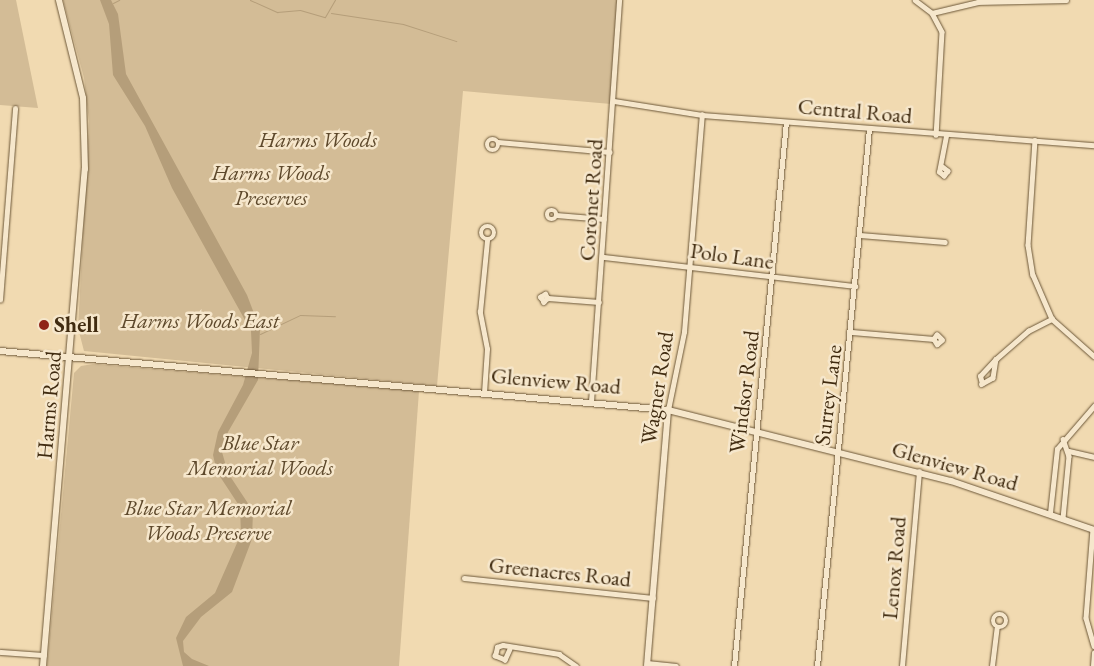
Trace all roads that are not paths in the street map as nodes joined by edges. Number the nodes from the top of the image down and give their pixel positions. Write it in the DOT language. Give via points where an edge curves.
graph roads {
  1 [pos="60,0"];
  2 [pos="619,0"];
  3 [pos="915,0"];
  4 [pos="1066,0"];
  5 [pos="932,13"];
  6 [pos="614,101"];
  7 [pos="15,108"];
  8 [pos="702,115"];
  9 [pos="786,122"];
  10 [pos="869,129"];
  11 [pos="936,135"];
  12 [pos="946,136"];
  13 [pos="1035,140"];
  14 [pos="498,142"];
  15 [pos="1094,145"];
  16 [pos="610,152"];
  17 [pos="943,167"];
  18 [pos="556,215"];
  19 [pos="604,219"];
  20 [pos="860,235"];
  21 [pos="486,240"];
  22 [pos="945,242"];
  23 [pos="604,257"];
  24 [pos="689,266"];
  25 [pos="773,277"];
  26 [pos="855,286"];
  27 [pos="548,298"];
  28 [pos="0,300"];
  29 [pos="599,302"];
  30 [pos="1052,319"];
  31 [pos="852,332"];
  32 [pos="934,339"];
  33 [pos="0,351"];
  34 [pos="1094,356"];
  35 [pos="71,357"];
  36 [pos="996,359"];
  37 [pos="484,393"];
  38 [pos="591,402"];
  39 [pos="1094,406"];
  40 [pos="668,410"];
  41 [pos="754,430"];
  42 [pos="1063,439"];
  43 [pos="1069,451"];
  44 [pos="838,452"];
  45 [pos="1094,458"];
  46 [pos="919,472"];
  47 [pos="1050,513"];
  48 [pos="1063,518"];
  49 [pos="1093,529"];
  50 [pos="464,578"];
  51 [pos="653,598"];
  52 [pos="997,628"];
  53 [pos="1094,646"];
  54 [pos="510,649"];
  55 [pos="0,652"];
  56 [pos="1094,653"];
  57 [pos="44,655"];
  58 [pos="647,665"];
  59 [pos="43,666"];
  60 [pos="576,666"];
  61 [pos="676,666"];
  62 [pos="734,666"];
  63 [pos="817,666"];
  64 [pos="902,666"];
  65 [pos="992,666"];
  66 [pos="1093,666"];
  1 -- 35 [label="main road, Harms Road" via="79,76 86,145"];
  2 -- 6 [label="street, Coronet Road"];
  3 -- 5 [label="street"];
  4 -- 5 [label="street" via="978,2"];
  5 -- 11 [label="street" via="942,32 943,51"];
  6 -- 8 [label="street, Central Road"];
  6 -- 16 [label="street, Coronet Road"];
  7 -- 28 [label="street"];
  8 -- 9 [label="street, Central Road"];
  8 -- 24 [label="street, Wagner Road"];
  9 -- 10 [label="street, Central Road"];
  9 -- 25 [label="street, Windsor Road"];
  10 -- 11 [label="street, Central Road"];
  10 -- 20 [label="street, Surrey Lane"];
  11 -- 12 [label="street, Central Road"];
  12 -- 13 [label="street, Central Road"];
  12 -- 17 [label="street"];
  13 -- 15 [label="street, Central Road"];
  13 -- 30 [label="street" via="1029,253 1037,287"];
  14 -- 16 [label="street"];
  16 -- 19 [label="street, Coronet Road"];
  18 -- 19 [label="street"];
  19 -- 23 [label="street, Coronet Road"];
  20 -- 22 [label="street"];
  20 -- 26 [label="street, Surrey Lane"];
  21 -- 37 [label="street" via="480,312 488,349"];
  23 -- 24 [label="street, Polo Lane"];
  23 -- 29 [label="street, Coronet Road"];
  24 -- 25 [label="street, Polo Lane"];
  24 -- 40 [label="street, Wagner Road" via="684,332"];
  25 -- 26 [label="street, Polo Lane"];
  25 -- 41 [label="street, Windsor Road"];
  26 -- 31 [label="street, Surrey Lane"];
  27 -- 29 [label="street"];
  29 -- 38 [label="street, Coronet Road"];
  30 -- 34 [label="street"];
  30 -- 36 [label="street" via="1028,331"];
  31 -- 32 [label="street"];
  31 -- 44 [label="street, Surrey Lane"];
  33 -- 35 [label="main road, Glenview Road"];
  35 -- 37 [label="main road, Glenview Road"];
  35 -- 57 [label="main road, Harms Road"];
  36 -- 36 [label="street" via="983,372 980,382 986,384 993,378"];
  37 -- 38 [label="main road, Glenview Road"];
  38 -- 40 [label="main road, Glenview Road"];
  39 -- 42 [label="street"];
  40 -- 41 [label="main road, Glenview Road"];
  40 -- 51 [label="street, Wagner Road"];
  41 -- 44 [label="main road, Glenview Road"];
  41 -- 62 [label="street, Windsor Road"];
  42 -- 43 [label="street"];
  42 -- 47 [label="street" via="1055,455"];
  43 -- 45 [label="street"];
  43 -- 48 [label="street"];
  44 -- 46 [label="main road, Glenview Road"];
  44 -- 63 [label="street, Surrey Lane"];
  46 -- 47 [label="main road, Glenview Road"];
  46 -- 64 [label="street, Lenox Road"];
  47 -- 48 [label="main road, Glenview Road"];
  48 -- 49 [label="main road, Glenview Road"];
  49 -- 53 [label="street" via="1086,618"];
  50 -- 51 [label="street, Greenacres Road"];
  51 -- 58 [label="street, Wagner Road"];
  52 -- 65 [label="street"];
  54 -- 60 [label="street" via="559,654"];
  55 -- 57 [label="street"];
  56 -- 66 [label="street"];
  57 -- 59 [label="main road, Harms Road"];
  58 -- 61 [label="street"];
}
